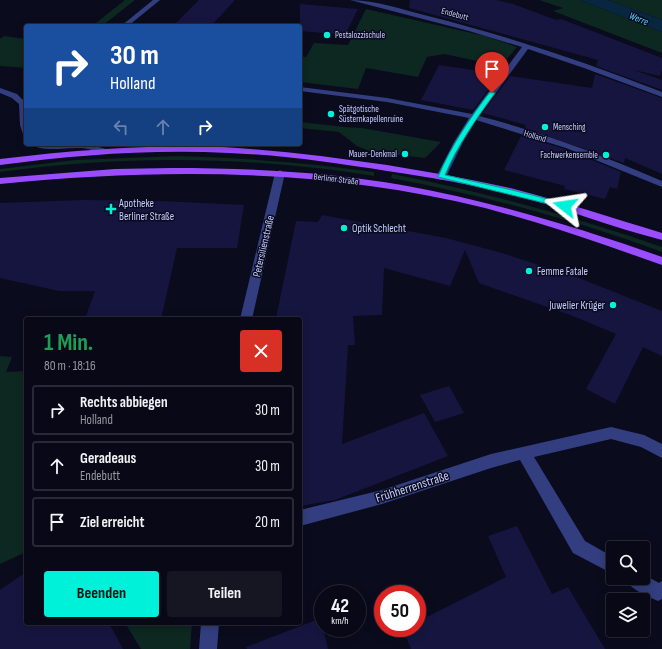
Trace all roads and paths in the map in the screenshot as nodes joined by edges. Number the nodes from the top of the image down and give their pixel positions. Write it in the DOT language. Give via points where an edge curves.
graph roads {
  1 [pos="157,0"];
  2 [pos="353,0"];
  3 [pos="127,24"];
  4 [pos="527,45"];
  5 [pos="302,89"];
  6 [pos="0,90"];
  7 [pos="662,95"];
  8 [pos="24,100"];
  9 [pos="24,107"];
  10 [pos="474,117"];
  11 [pos="24,125"];
  12 [pos="50,146"];
  13 [pos="70,146"];
  14 [pos="86,146"];
  15 [pos="103,151"];
  16 [pos="0,162"];
  17 [pos="280,173"];
  18 [pos="441,177"];
  19 [pos="0,181"];
  20 [pos="662,184"];
  21 [pos="662,237"];
  22 [pos="662,261"];
  23 [pos="246,317"];
  24 [pos="662,451"];
  25 [pos="524,453"];
  26 [pos="302,517"];
  27 [pos="606,562"];
  28 [pos="646,585"];
  29 [pos="662,590"];
  30 [pos="210,625"];
  31 [pos="208,649"];
  1 -- 3 [label="street"];
  2 -- 4 [label="street, Endebutt" via="435,19"];
  4 -- 7 [label="street, Endebutt" via="605,71"];
  4 -- 10 [label="street"];
  5 -- 10 [label="street, Holland" via="352,94"];
  6 -- 8 [label="street"];
  9 -- 11 [label="street"];
  10 -- 18 [label="street"];
  10 -- 20 [label="street, Holland" via="555,142"];
  12 -- 13 [label="street"];
  14 -- 15 [label="street"];
  15 -- 16 [label="main road, Berliner Straße"];
  15 -- 18 [label="main road, Berliner Straße" via="263,152 322,158"];
  17 -- 19 [label="main road, Berliner Straße" via="162,171"];
  17 -- 22 [label="main road, Berliner Straße" via="378,184 457,198 534,218"];
  17 -- 23 [label="street, Petersilienstraße"];
  18 -- 21 [label="main road, Berliner Straße" via="579,210"];
  24 -- 25 [label="street, Frühherrenstraße" via="644,441 611,433"];
  25 -- 26 [label="street, Frühherrenstraße" via="491,461 382,497"];
  25 -- 27 [label="street" via="579,547"];
  28 -- 29 [label="street" via="658,592"];
  30 -- 31 [label="street"];
}
